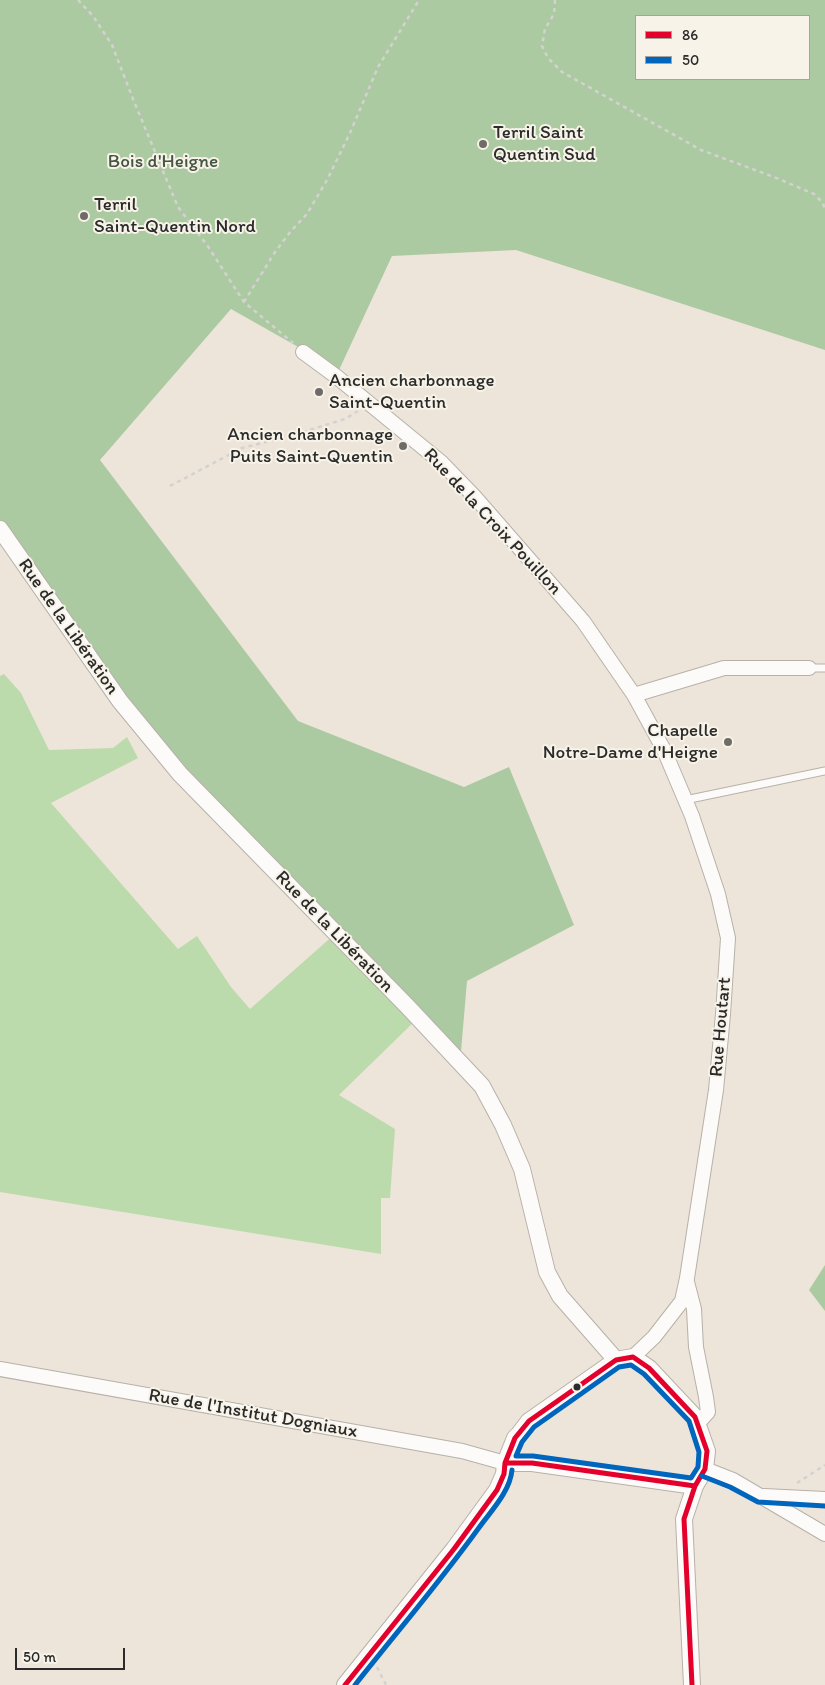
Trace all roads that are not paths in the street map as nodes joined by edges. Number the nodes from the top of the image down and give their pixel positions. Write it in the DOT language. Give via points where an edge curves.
graph roads {
  1 [pos="303,352"];
  2 [pos="0,530"];
  3 [pos="809,668"];
  4 [pos="825,668"];
  5 [pos="634,695"];
  6 [pos="825,771"];
  7 [pos="685,800"];
  8 [pos="687,1278"];
  9 [pos="633,1357"];
  10 [pos="616,1360"];
  11 [pos="0,1369"];
  12 [pos="529,1421"];
  13 [pos="698,1423"];
  14 [pos="505,1463"];
  15 [pos="532,1463"];
  16 [pos="705,1469"];
  17 [pos="695,1486"];
  18 [pos="760,1495"];
  19 [pos="825,1499"];
  20 [pos="825,1534"];
  21 [pos="345,1685"];
  22 [pos="692,1685"];
  1 -- 5 [label="street, Rue de la Croix Pouillon" via="442,463 474,496 583,621"];
  2 -- 10 [label="street, Rue de la Libération" via="120,701 180,774 482,1086 522,1169 547,1272 560,1296"];
  3 -- 4 [label="lane"];
  3 -- 5 [label="street" via="724,668"];
  5 -- 7 [label="street, Rue Houtart" via="664,750"];
  6 -- 7 [label="lane"];
  7 -- 8 [label="street, Rue Houtart" via="718,894 728,938 716,1090"];
  8 -- 9 [label="street, Rue Houtart" via="682,1301 654,1338"];
  8 -- 13 [label="street" via="708,1412"];
  9 -- 10 [label="street"];
  9 -- 13 [label="street" via="649,1368"];
  10 -- 12 [label="street"];
  11 -- 14 [label="street, Rue de l'Institut Dogniaux" via="462,1451"];
  12 -- 14 [label="street" via="515,1438"];
  12 -- 15 [label="street" via="522,1437 525,1453"];
  13 -- 16 [label="street" via="707,1451"];
  14 -- 15 [label="street"];
  14 -- 21 [label="street" via="497,1490"];
  15 -- 17 [label="street"];
  16 -- 17 [label="street"];
  16 -- 18 [label="street"];
  17 -- 22 [label="street" via="684,1519"];
  18 -- 19 [label="street"];
  18 -- 20 [label="street"];
}
